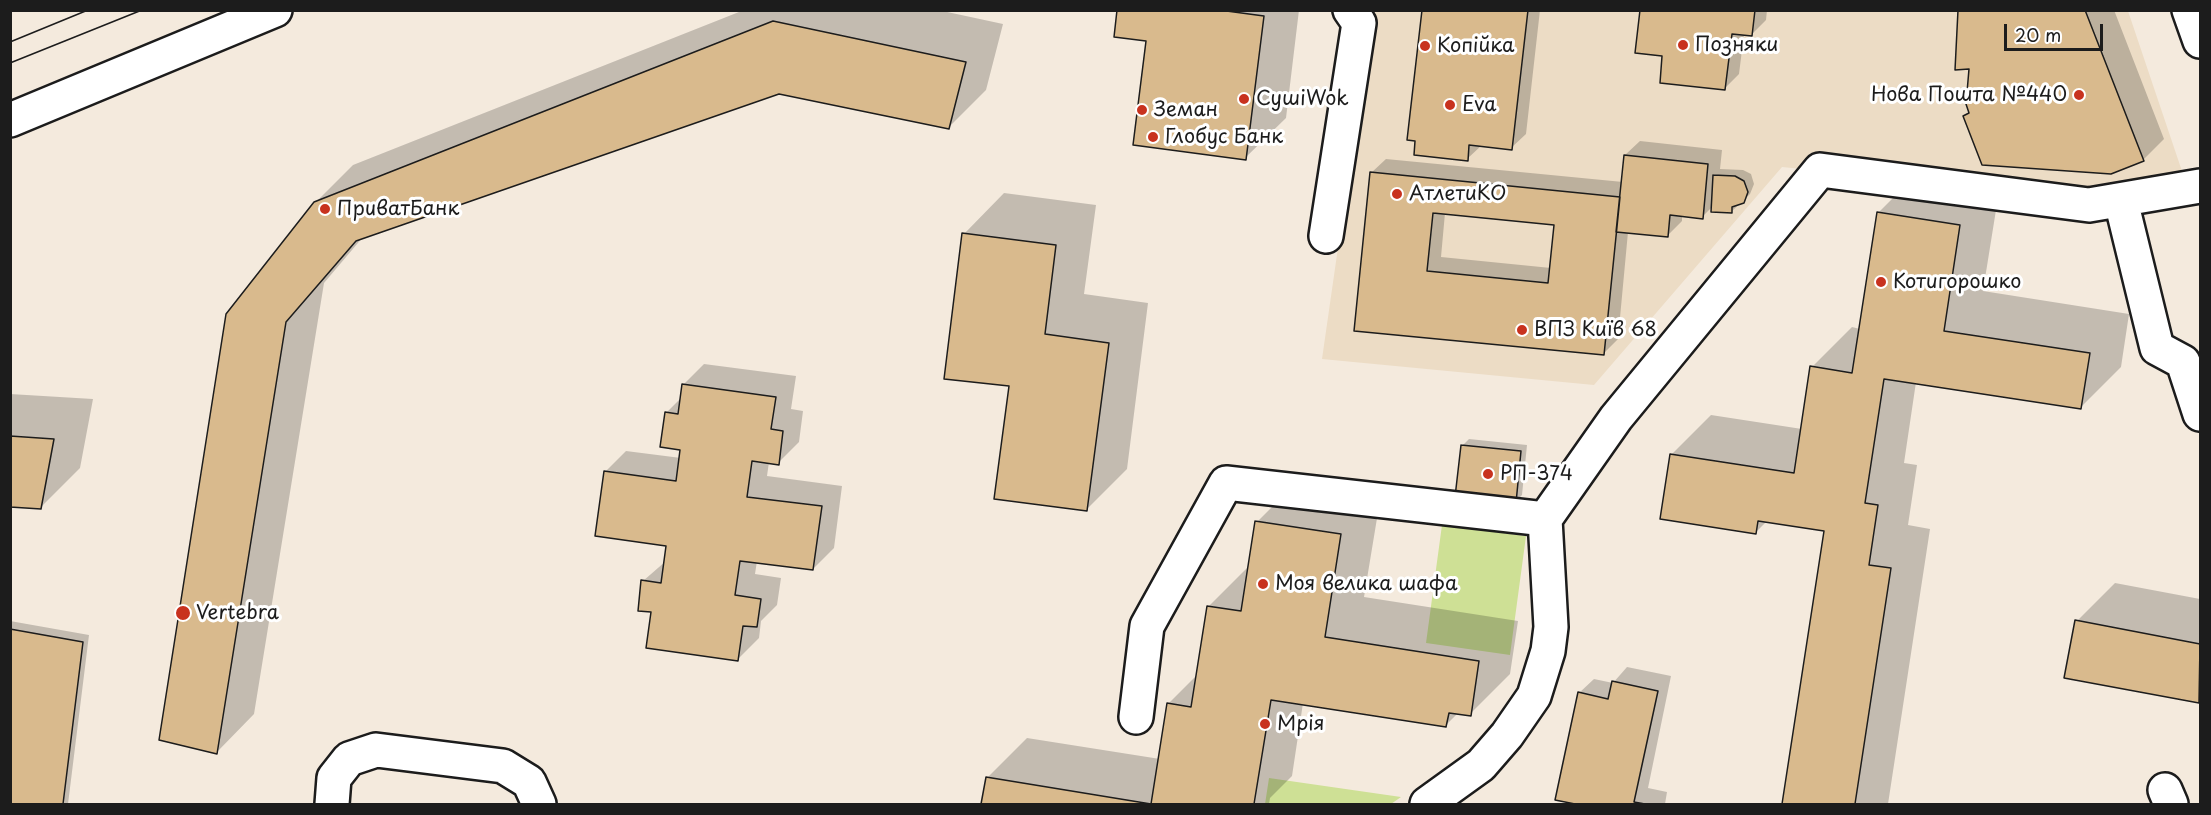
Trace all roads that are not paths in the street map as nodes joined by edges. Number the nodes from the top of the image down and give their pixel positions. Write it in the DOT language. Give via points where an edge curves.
graph roads {
  1 [pos="275,10"];
  2 [pos="1350,10"];
  3 [pos="2189,10"];
  4 [pos="2200,41"];
  5 [pos="10,120"];
  6 [pos="2200,186"];
  7 [pos="2121,201"];
  8 [pos="1326,236"];
  9 [pos="2200,414"];
  10 [pos="1545,519"];
  11 [pos="1136,717"];
  12 [pos="332,804"];
  13 [pos="539,804"];
  14 [pos="1427,804"];
  1 -- 5 [label="main road"];
  2 -- 8 [label="main road" via="1359,23"];
  3 -- 4 [label="main road"];
  6 -- 7 [label="main road"];
  7 -- 9 [label="main road" via="2157,348 2183,362"];
  7 -- 10 [label="main road" via="2089,205 1820,170 1616,418"];
  10 -- 11 [label="main road" via="1226,483 1147,626"];
  10 -- 14 [label="main road" via="1551,627 1534,696 1481,765"];
  12 -- 13 [label="main road" via="334,778 349,759 376,750 503,766 529,782"];
}
